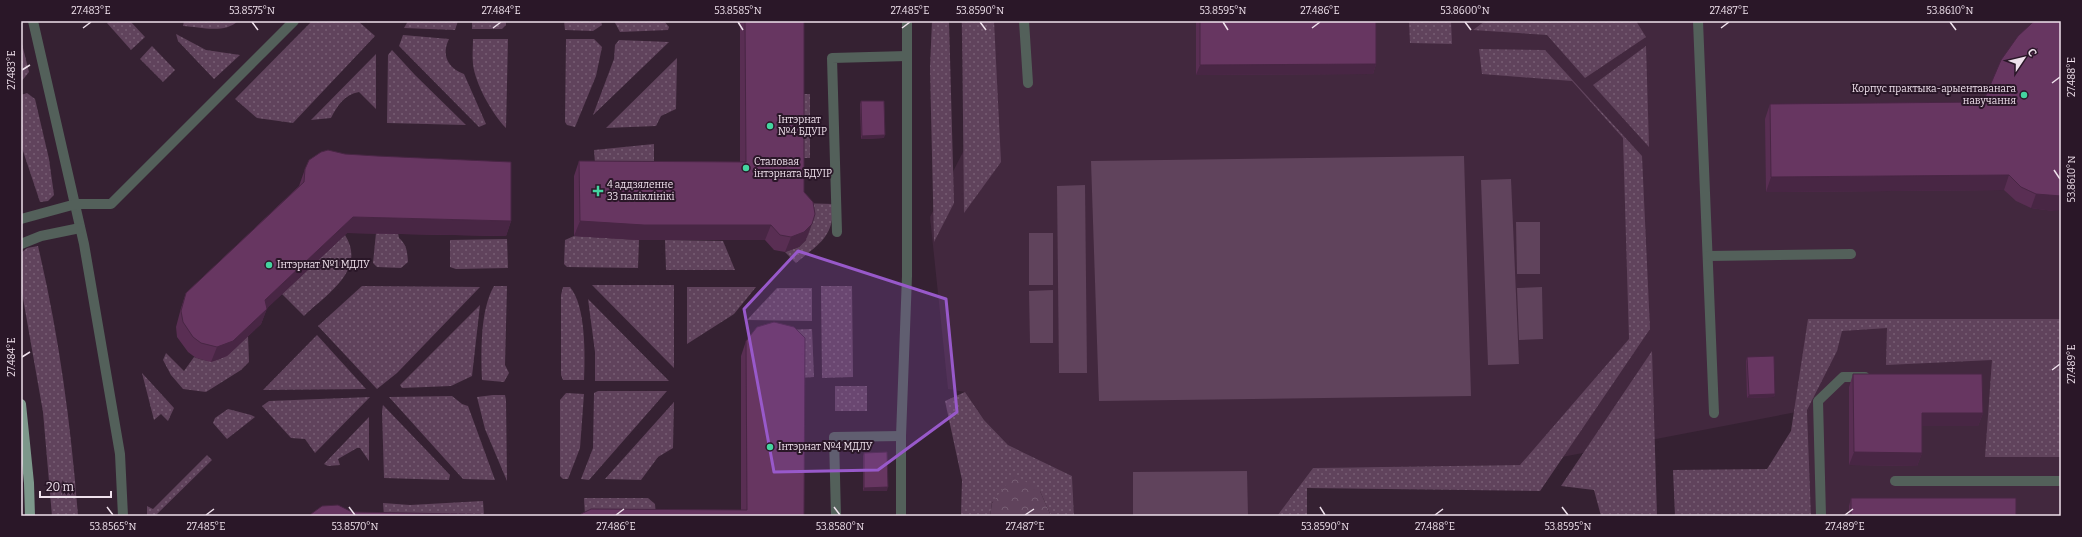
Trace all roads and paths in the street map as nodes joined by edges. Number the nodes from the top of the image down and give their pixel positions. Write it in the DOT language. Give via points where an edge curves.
graph roads {
  1 [pos="33,21"];
  2 [pos="294,21"];
  3 [pos="907,21"];
  4 [pos="1024,21"];
  5 [pos="1698,21"];
  6 [pos="907,56"];
  7 [pos="1028,83"];
  8 [pos="76,204"];
  9 [pos="21,219"];
  10 [pos="80,228"];
  11 [pos="837,232"];
  12 [pos="21,244"];
  13 [pos="1851,254"];
  14 [pos="1708,256"];
  15 [pos="1879,377"];
  16 [pos="21,404"];
  17 [pos="1714,412"];
  18 [pos="901,436"];
  19 [pos="1895,481"];
  20 [pos="2061,481"];
  21 [pos="30,516"];
  22 [pos="124,516"];
  23 [pos="836,516"];
  24 [pos="901,516"];
  25 [pos="1821,516"];
  1 -- 8 [label="lane"];
  2 -- 8 [label="lane" via="111,204"];
  3 -- 6 [label="lane"];
  4 -- 7 [label="lane"];
  5 -- 14 [label="lane"];
  6 -- 11 [label="lane" via="832,58"];
  6 -- 18 [label="lane" via="907,276"];
  8 -- 9 [label="lane"];
  8 -- 10 [label="lane"];
  10 -- 12 [label="lane" via="41,236"];
  10 -- 22 [label="lane" via="120,454"];
  13 -- 14 [label="lane"];
  14 -- 17 [label="lane"];
  15 -- 25 [label="lane" via="1843,378 1818,402"];
  16 -- 21 [label="main road"];
  18 -- 23 [label="lane" via="834,437"];
  18 -- 24 [label="lane"];
  19 -- 20 [label="lane"];
}
